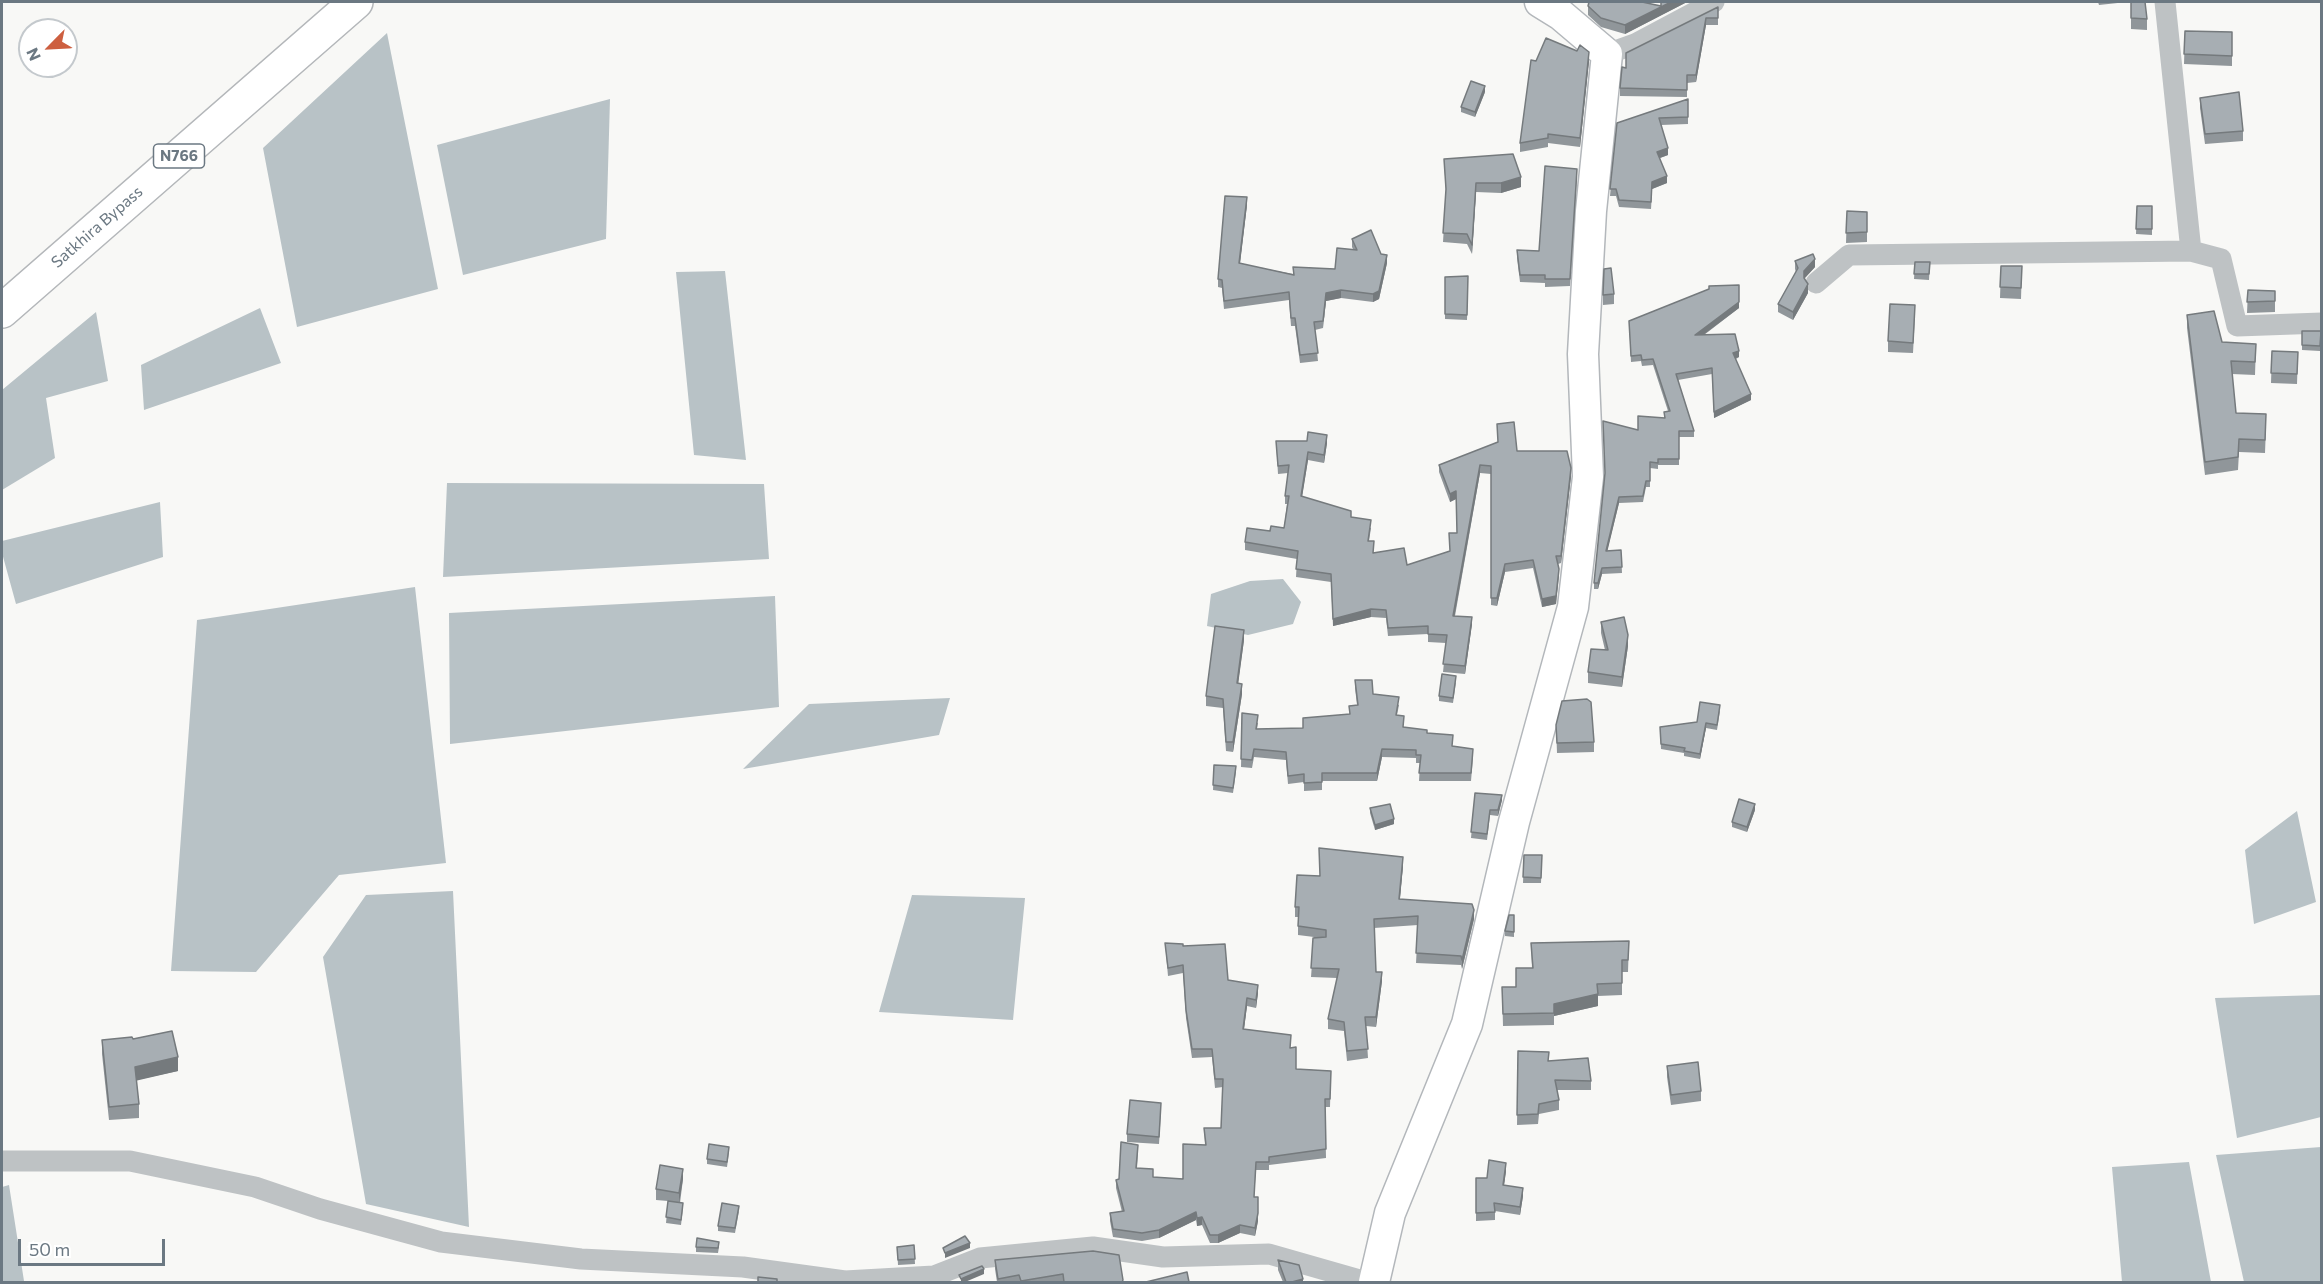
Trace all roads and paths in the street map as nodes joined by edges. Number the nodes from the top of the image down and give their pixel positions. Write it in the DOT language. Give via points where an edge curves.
graph roads {
  1 [pos="356,2"];
  2 [pos="1540,2"];
  3 [pos="1714,2"];
  4 [pos="2165,2"];
  5 [pos="1607,54"];
  6 [pos="2191,251"];
  7 [pos="1816,283"];
  8 [pos="2,311"];
  9 [pos="2322,323"];
  10 [pos="2,1161"];
  11 [pos="1367,1282"];
  12 [pos="1374,1282"];
  1 -- 8 [label="highway, Satkhira Bypass / N766"];
  2 -- 5 [label="street"];
  3 -- 5 [label="street" via="1635,44"];
  4 -- 6 [label="street"];
  5 -- 12 [label="street" via="1591,211 1583,354 1588,477 1573,607 1514,822 1467,1024 1390,1214"];
  6 -- 7 [label="street" via="1849,255"];
  6 -- 9 [label="street" via="2221,259 2237,326"];
  10 -- 11 [label="street" via="130,1161 255,1187 441,1242 581,1259 743,1267 844,1281 934,1276 980,1258 1093,1246 1163,1257 1269,1254"];
}
